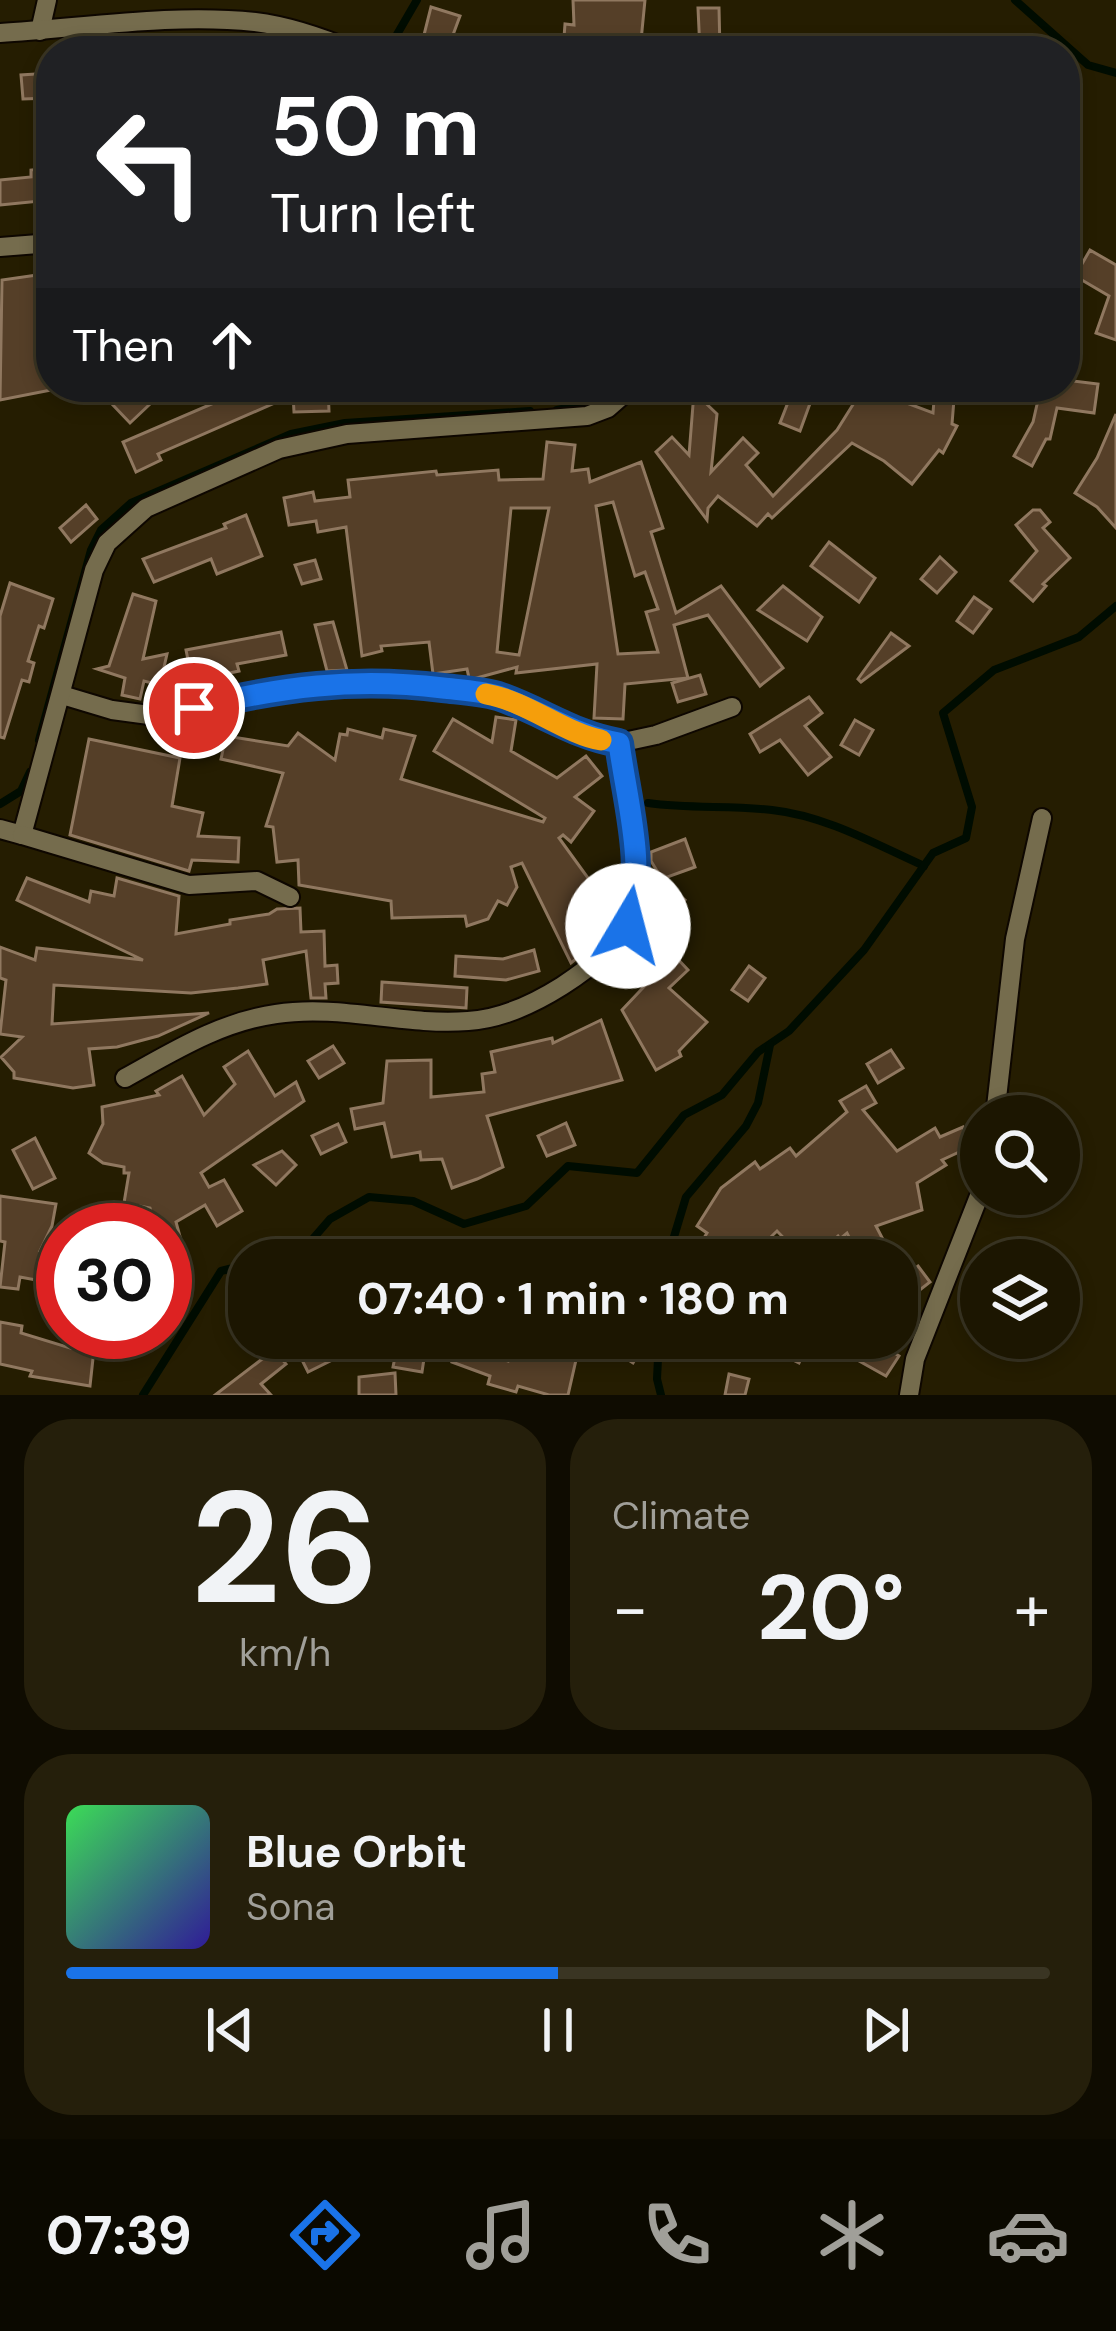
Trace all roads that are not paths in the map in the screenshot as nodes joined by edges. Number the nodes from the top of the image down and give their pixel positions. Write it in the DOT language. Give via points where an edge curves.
graph roads {
  1 [pos="47,0"];
  2 [pos="40,31"];
  3 [pos="0,33"];
  4 [pos="317,36"];
  5 [pos="36,244"];
  6 [pos="0,247"];
  7 [pos="615,402"];
  8 [pos="62,695"];
  9 [pos="732,707"];
  10 [pos="619,743"];
  11 [pos="1042,818"];
  12 [pos="0,829"];
  13 [pos="22,835"];
  14 [pos="290,897"];
  15 [pos="125,1078"];
  16 [pos="997,1095"];
  17 [pos="971,1215"];
  18 [pos="909,1395"];
  1 -- 2 [label="street"];
  2 -- 3 [label="street"];
  2 -- 4 [label="street" via="256,22"];
  5 -- 6 [label="street"];
  7 -- 8 [label="street" via="587,416 311,440 170,494 107,543"];
  8 -- 10 [label="street" via="164,717 274,688 385,681 494,695 587,738"];
  8 -- 13 [label="street"];
  9 -- 10 [label="street"];
  10 -- 15 [label="street" via="636,902 628,926 577,976 540,1000 470,1022 313,1010 231,1023"];
  11 -- 16 [label="street" via="1015,939"];
  12 -- 13 [label="street"];
  13 -- 14 [label="street" via="189,885 256,881"];
  17 -- 18 [label="street" via="914,1359"];
}
